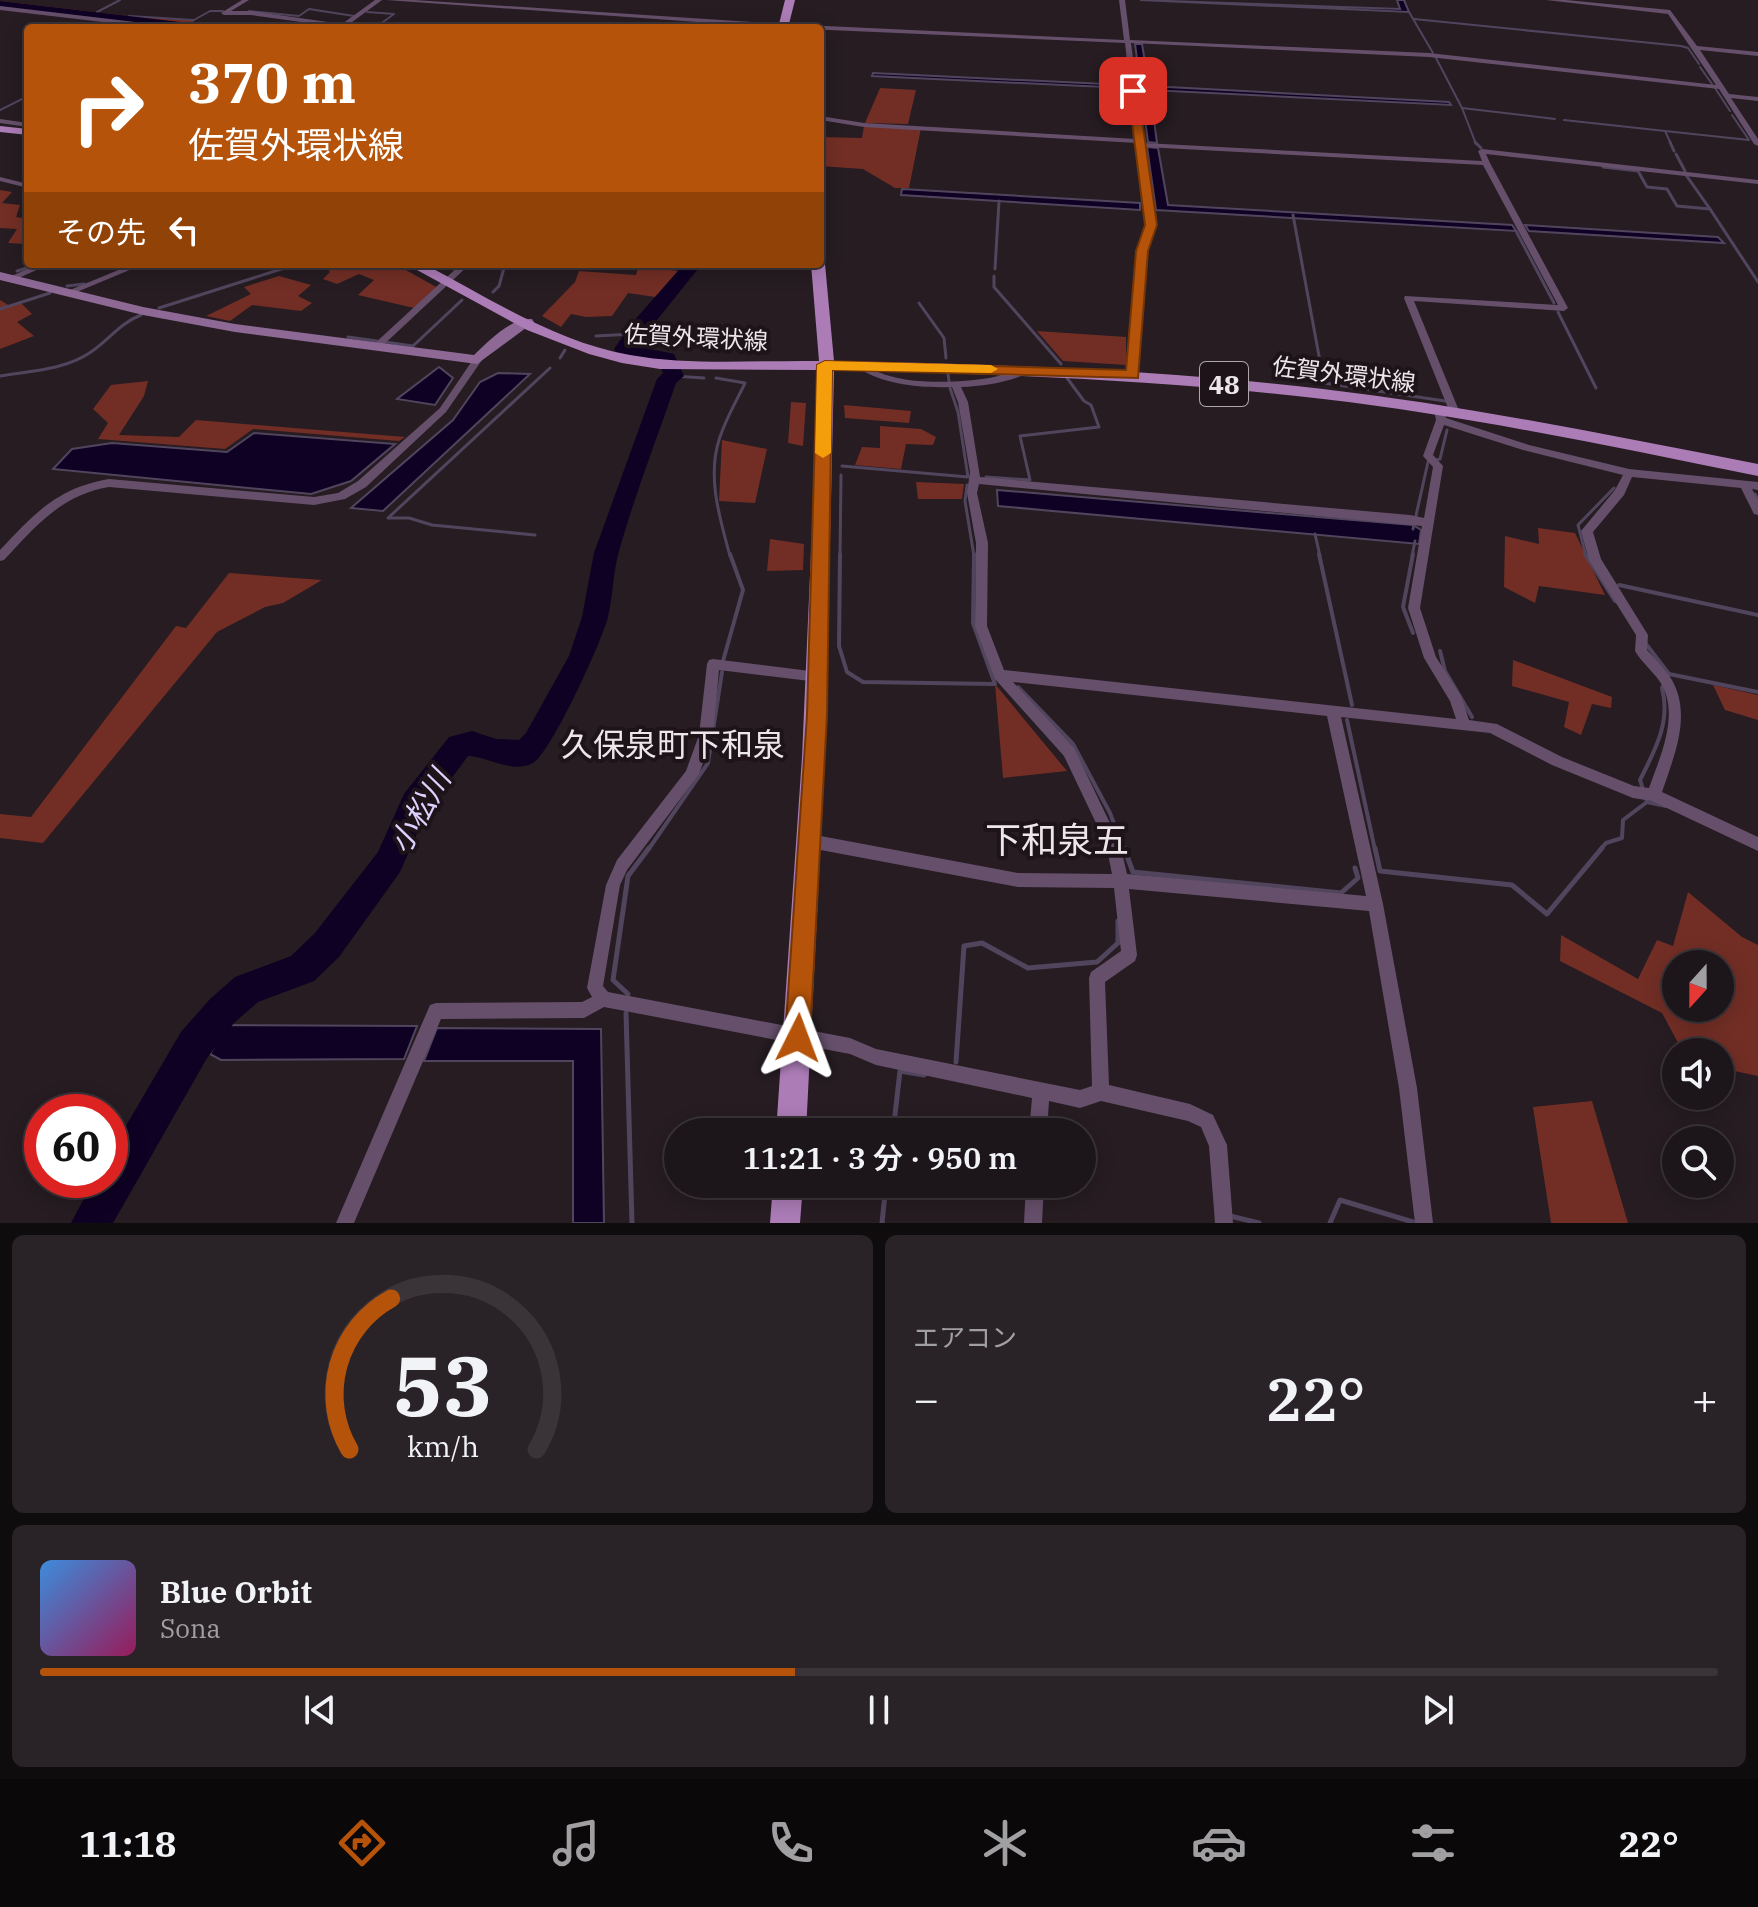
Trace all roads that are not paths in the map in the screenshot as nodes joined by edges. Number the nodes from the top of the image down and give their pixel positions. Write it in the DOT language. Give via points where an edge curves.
graph roads {
  1 [pos="246,0"];
  2 [pos="379,0"];
  3 [pos="389,0"];
  4 [pos="790,0"];
  5 [pos="1122,0"];
  6 [pos="1549,0"];
  7 [pos="0,8"];
  8 [pos="135,24"];
  9 [pos="322,24"];
  10 [pos="346,24"];
  11 [pos="737,24"];
  12 [pos="784,24"];
  13 [pos="824,29"];
  14 [pos="1135,41"];
  15 [pos="1695,48"];
  16 [pos="1758,54"];
  17 [pos="1719,87"];
  18 [pos="1726,96"];
  19 [pos="1758,99"];
  20 [pos="824,119"];
  21 [pos="0,121"];
  22 [pos="24,124"];
  23 [pos="0,129"];
  24 [pos="24,132"];
  25 [pos="1146,144"];
  26 [pos="1758,144"];
  27 [pos="1486,163"];
  28 [pos="0,179"];
  29 [pos="1758,182"];
  30 [pos="24,185"];
  31 [pos="34,268"];
  32 [pos="130,268"];
  33 [pos="421,268"];
  34 [pos="462,268"];
  35 [pos="819,268"];
  36 [pos="6,277"];
  37 [pos="448,282"];
  38 [pos="69,292"];
  39 [pos="527,322"];
  40 [pos="376,347"];
  41 [pos="477,360"];
  42 [pos="825,365"];
  43 [pos="861,366"];
  44 [pos="1028,370"];
  45 [pos="1133,375"];
  46 [pos="955,384"];
  47 [pos="1445,414"];
  48 [pos="1758,470"];
  49 [pos="1629,473"];
  50 [pos="975,480"];
  51 [pos="1745,485"];
  52 [pos="1758,486"];
  53 [pos="1758,511"];
  54 [pos="1429,523"];
  55 [pos="0,557"];
  56 [pos="999,675"];
  57 [pos="818,677"];
  58 [pos="1333,711"];
  59 [pos="1464,724"];
  60 [pos="1654,795"];
  61 [pos="810,841"];
  62 [pos="1758,844"];
  63 [pos="1121,881"];
  64 [pos="1375,904"];
  65 [pos="603,999"];
  66 [pos="798,1038"];
  67 [pos="1041,1091"];
  68 [pos="1101,1092"];
  69 [pos="792,1118"];
  70 [pos="1039,1118"];
  71 [pos="787,1198"];
  72 [pos="1034,1198"];
  73 [pos="345,1223"];
  74 [pos="785,1223"];
  75 [pos="1033,1223"];
  76 [pos="1224,1223"];
  77 [pos="1424,1223"];
  1 -- 9 [label="street" via="224,13"];
  2 -- 10 [label="street"];
  3 -- 11 [label="street"];
  4 -- 12 [label="main road"];
  5 -- 14 [label="street"];
  6 -- 15 [label="street" via="1670,12"];
  7 -- 8 [label="street"];
  13 -- 14 [label="street"];
  14 -- 17 [label="street" via="1429,55"];
  14 -- 25 [label="street"];
  15 -- 16 [label="street"];
  15 -- 17 [label="street"];
  17 -- 18 [label="street"];
  18 -- 19 [label="street"];
  18 -- 26 [label="street"];
  20 -- 25 [label="street"];
  21 -- 22 [label="street"];
  23 -- 24 [label="main road"];
  25 -- 27 [label="street"];
  25 -- 45 [label="street" via="1151,225 1142,251"];
  27 -- 29 [label="street" via="1482,151"];
  27 -- 47 [label="street" via="1564,308 1408,298"];
  28 -- 30 [label="street"];
  31 -- 36 [label="street"];
  32 -- 38 [label="street"];
  33 -- 37 [label="main road, 佐賀外環状線 / 48"];
  34 -- 37 [label="street"];
  35 -- 42 [label="main road"];
  36 -- 38 [label="street"];
  37 -- 39 [label="main road, 佐賀外環状線 / 48"];
  37 -- 40 [label="street"];
  38 -- 40 [label="street" via="235,328"];
  39 -- 41 [label="street"];
  39 -- 42 [label="main road, 佐賀外環状線 / 48" via="625,360"];
  40 -- 41 [label="street"];
  41 -- 55 [label="street" via="427,427 341,496 314,501 88,484 51,505"];
  42 -- 43 [label="main road, 佐賀外環状線 / 48"];
  42 -- 57 [label="main road"];
  43 -- 44 [label="main road, 佐賀外環状線 / 48"];
  43 -- 46 [label="street" via="883,378"];
  44 -- 45 [label="main road, 佐賀外環状線 / 48"];
  44 -- 46 [label="street" via="1018,376"];
  45 -- 47 [label="main road, 佐賀外環状線 / 48" via="1325,394"];
  46 -- 50 [label="street" via="963,402"];
  47 -- 48 [label="main road, 佐賀外環状線 / 48"];
  47 -- 49 [label="street" via="1527,448"];
  47 -- 54 [label="street" via="1428,456 1438,466"];
  49 -- 51 [label="street"];
  49 -- 60 [label="street" via="1587,531 1595,560 1642,639 1641,651 1665,680 1674,702 1671,739"];
  50 -- 54 [label="street"];
  50 -- 56 [label="street" via="972,493 982,543 981,626"];
  51 -- 52 [label="street"];
  51 -- 53 [label="street"];
  54 -- 59 [label="street" via="1414,608 1430,658"];
  56 -- 58 [label="street"];
  56 -- 63 [label="street" via="1069,752 1113,844"];
  57 -- 61 [label="main road"];
  57 -- 65 [label="street" via="713,664 706,735 692,774 622,865 613,885 595,988"];
  58 -- 59 [label="street"];
  58 -- 64 [label="street"];
  59 -- 60 [label="street" via="1492,728 1557,761 1633,792"];
  60 -- 62 [label="street"];
  61 -- 63 [label="street" via="1018,880"];
  61 -- 66 [label="main road"];
  63 -- 64 [label="street"];
  63 -- 68 [label="street" via="1129,955 1097,978"];
  64 -- 77 [label="street" via="1408,1088"];
  65 -- 66 [label="street"];
  65 -- 73 [label="street" via="584,1010 436,1011"];
  66 -- 67 [label="street"];
  66 -- 69 [label="main road"];
  67 -- 68 [label="street" via="1080,1099"];
  67 -- 70 [label="street"];
  68 -- 76 [label="street" via="1207,1121 1218,1145"];
  71 -- 74 [label="main road"];
  72 -- 75 [label="street"];
}
